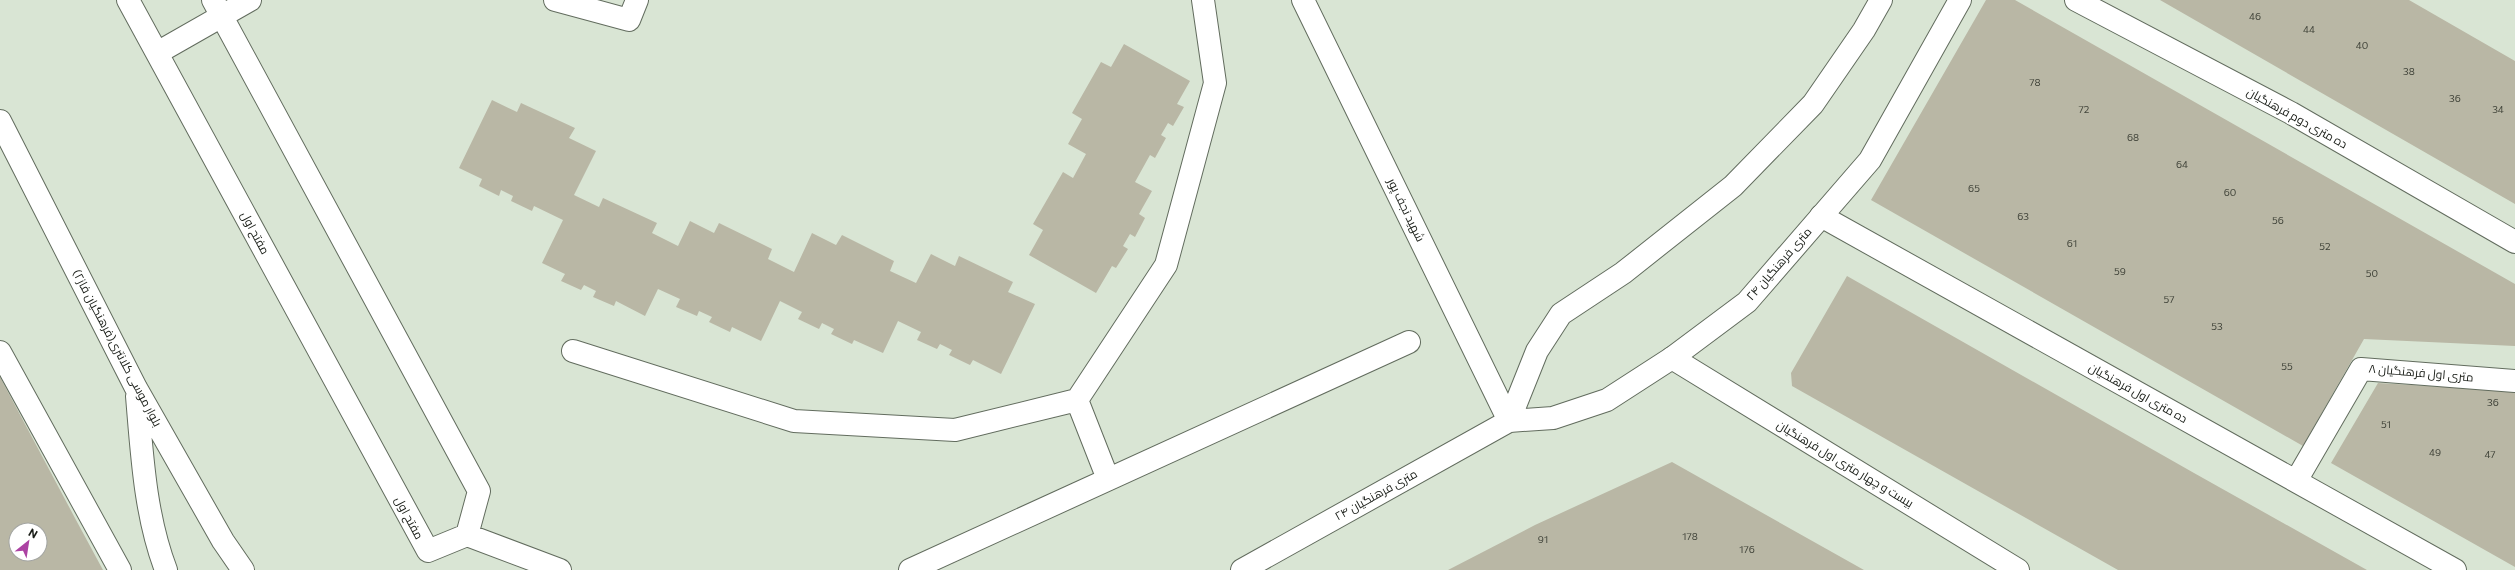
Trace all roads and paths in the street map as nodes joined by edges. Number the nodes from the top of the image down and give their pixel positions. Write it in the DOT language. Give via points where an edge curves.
graph roads {
  1 [pos="128,0"];
  2 [pos="250,0"];
  3 [pos="555,0"];
  4 [pos="637,0"];
  5 [pos="1203,0"];
  6 [pos="1303,0"];
  7 [pos="1881,0"];
  8 [pos="1960,0"];
  9 [pos="2076,0"];
  10 [pos="217,8"];
  11 [pos="157,53"];
  12 [pos="0,121"];
  13 [pos="1821,216"];
  14 [pos="2515,242"];
  15 [pos="1409,342"];
  16 [pos="573,351"];
  17 [pos="0,352"];
  18 [pos="1672,358"];
  19 [pos="2515,381"];
  20 [pos="136,388"];
  21 [pos="1077,400"];
  22 [pos="1509,421"];
  23 [pos="1108,479"];
  24 [pos="2296,481"];
  25 [pos="467,535"];
  26 [pos="120,570"];
  27 [pos="166,570"];
  28 [pos="243,570"];
  29 [pos="560,570"];
  30 [pos="910,570"];
  31 [pos="1242,570"];
  32 [pos="2018,570"];
  33 [pos="2455,570"];
  1 -- 11 [label="street, مفتح اول"];
  2 -- 10 [label="street"];
  3 -- 4 [label="street" via="629,20"];
  5 -- 21 [label="street" via="1215,83 1166,266"];
  6 -- 22 [label="street, شهید نجف پور"];
  7 -- 22 [label="street" via="1864,30 1813,104 1733,186 1623,273 1561,314 1537,351"];
  8 -- 13 [label="street, ۲۴ متری فرهنگیان" via="1870,160"];
  9 -- 14 [label="street, ده متری دوم فرهنگیان" via="2291,113"];
  10 -- 11 [label="street"];
  10 -- 25 [label="street" via="479,491"];
  11 -- 25 [label="street, مفتح اول" via="428,551"];
  12 -- 20 [label="street, بلوار موسی کلانتری(فرهنگیان فاز۲)"];
  13 -- 18 [label="street, ۲۴ متری فرهنگیان" via="1747,302"];
  13 -- 24 [label="street, ده متری اول فرهنگیان"];
  15 -- 23 [label="street"];
  16 -- 21 [label="street" via="794,421 955,430"];
  17 -- 26 [label="street"];
  18 -- 22 [label="street, ۲۴ متری فرهنگیان" via="1608,400 1553,418"];
  18 -- 32 [label="street, بیست و چهار متری اول فرهنگیان"];
  19 -- 24 [label="street, ۸ متری اول فرهنگیان" via="2361,369"];
  20 -- 27 [label="street" via="145,485 157,548"];
  20 -- 28 [label="street, بلوار موسی کلانتری(فرهنگیان فاز۲)" via="223,541"];
  21 -- 23 [label="street"];
  22 -- 31 [label="street, ۲۴ متری فرهنگیان"];
  23 -- 30 [label="street"];
  24 -- 33 [label="street, ده متری اول فرهنگیان"];
  25 -- 29 [label="street"];
}
